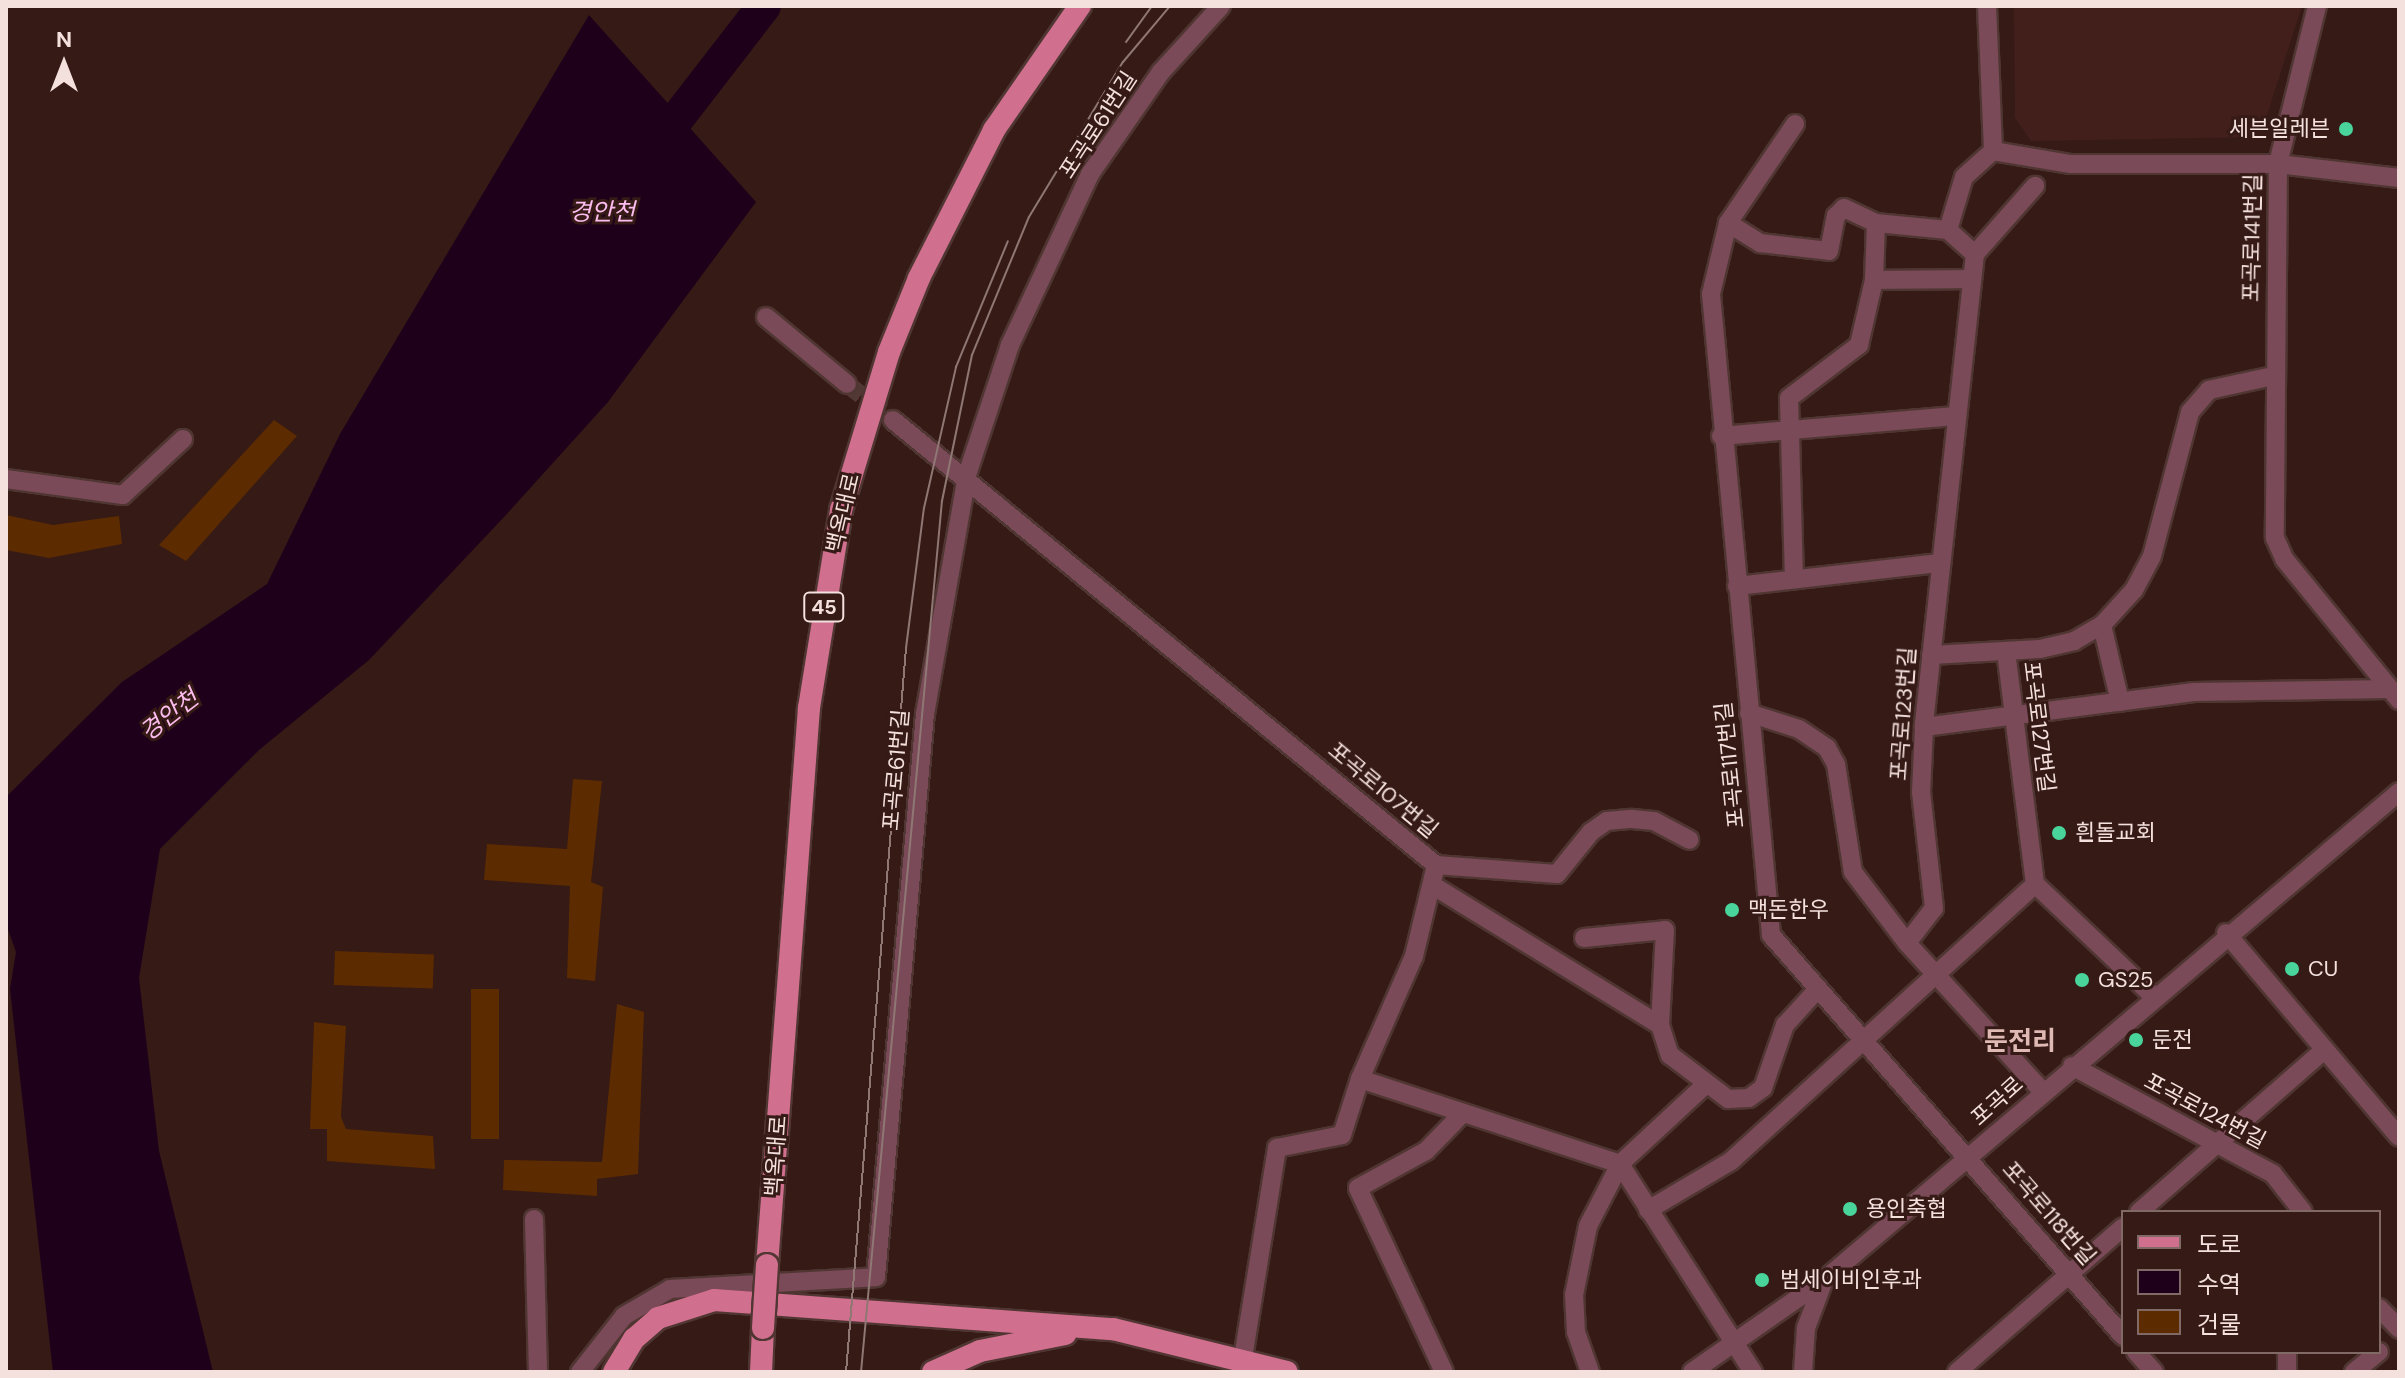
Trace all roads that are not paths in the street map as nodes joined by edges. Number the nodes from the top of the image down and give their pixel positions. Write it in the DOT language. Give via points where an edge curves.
graph roads {
  1 [pos="1080,6"];
  2 [pos="1221,6"];
  3 [pos="1987,6"];
  4 [pos="2317,6"];
  5 [pos="1795,124"];
  6 [pos="1993,151"];
  7 [pos="2278,164"];
  8 [pos="2399,178"];
  9 [pos="2035,186"];
  10 [pos="1728,223"];
  11 [pos="1876,223"];
  12 [pos="1948,230"];
  13 [pos="1975,254"];
  14 [pos="1971,279"];
  15 [pos="1874,280"];
  16 [pos="766,317"];
  17 [pos="2273,376"];
  18 [pos="847,384"];
  19 [pos="1952,416"];
  20 [pos="893,420"];
  21 [pos="1787,430"];
  22 [pos="1721,436"];
  23 [pos="183,439"];
  24 [pos="967,475"];
  25 [pos="6,479"];
  26 [pos="1940,563"];
  27 [pos="1794,578"];
  28 [pos="1737,586"];
  29 [pos="2102,625"];
  30 [pos="2006,651"];
  31 [pos="1931,655"];
  32 [pos="2394,695"];
  33 [pos="2120,702"];
  34 [pos="1749,713"];
  35 [pos="2014,720"];
  36 [pos="1924,727"];
  37 [pos="2399,792"];
  38 [pos="1689,840"];
  39 [pos="1436,865"];
  40 [pos="2035,884"];
  41 [pos="1432,885"];
  42 [pos="2226,933"];
  43 [pos="1584,938"];
  44 [pos="1907,943"];
  45 [pos="1935,975"];
  46 [pos="1817,990"];
  47 [pos="2154,997"];
  48 [pos="1660,1025"];
  49 [pos="1861,1039"];
  50 [pos="2323,1051"];
  51 [pos="2072,1066"];
  52 [pos="1360,1079"];
  53 [pos="1706,1084"];
  54 [pos="2043,1092"];
  55 [pos="1463,1113"];
  56 [pos="2399,1137"];
  57 [pos="2213,1144"];
  58 [pos="1969,1157"];
  59 [pos="1620,1164"];
  60 [pos="1648,1210"];
  61 [pos="2141,1210"];
  62 [pos="2301,1210"];
  63 [pos="534,1219"];
  64 [pos="2121,1229"];
  65 [pos="2071,1275"];
  66 [pos="1824,1280"];
  67 [pos="2381,1310"];
  68 [pos="1113,1329"];
  69 [pos="2399,1329"];
  70 [pos="2121,1334"];
  71 [pos="2399,1335"];
  72 [pos="1732,1347"];
  73 [pos="2381,1350"];
  74 [pos="2138,1354"];
  75 [pos="2376,1354"];
  76 [pos="1243,1358"];
  77 [pos="538,1372"];
  78 [pos="580,1372"];
  79 [pos="614,1372"];
  80 [pos="761,1372"];
  81 [pos="933,1372"];
  82 [pos="1287,1372"];
  83 [pos="1444,1372"];
  84 [pos="1590,1372"];
  85 [pos="1692,1372"];
  86 [pos="1753,1372"];
  87 [pos="1803,1372"];
  88 [pos="1957,1372"];
  89 [pos="2154,1372"];
  90 [pos="2354,1372"];
  1 -- 80 [label="main road, 백옥대로 / 45, bridge" via="994,130 919,278 889,352 841,510 809,708"];
  2 -- 24 [label="street, 포곡로61번길" via="1161,72 1090,174 1010,345"];
  3 -- 6 [label="street"];
  4 -- 7 [label="street"];
  5 -- 10 [label="street"];
  6 -- 7 [label="street, 포곡로141번길" via="2110,166"];
  6 -- 12 [label="street" via="1964,177"];
  7 -- 8 [label="street"];
  7 -- 17 [label="street, 포곡로141번길"];
  9 -- 13 [label="street"];
  10 -- 11 [label="street" via="1760,243 1813,253 1829,251 1836,216 1844,208"];
  10 -- 22 [label="street, 포곡로117번길" via="1711,294"];
  11 -- 12 [label="street"];
  11 -- 15 [label="street"];
  12 -- 13 [label="street"];
  13 -- 14 [label="street, 포곡로123번길"];
  14 -- 15 [label="street"];
  14 -- 19 [label="street, 포곡로123번길"];
  15 -- 21 [label="street" via="1859,345 1789,398"];
  16 -- 18 [label="street"];
  17 -- 29 [label="street" via="2209,390 2190,412 2152,556 2134,590"];
  17 -- 32 [label="street, 포곡로141번길" via="2275,538 2285,560"];
  19 -- 21 [label="street"];
  19 -- 26 [label="street, 포곡로123번길"];
  20 -- 24 [label="street, 포곡로107번길"];
  21 -- 22 [label="street"];
  21 -- 27 [label="street"];
  22 -- 28 [label="street, 포곡로117번길"];
  23 -- 25 [label="street" via="123,495"];
  24 -- 39 [label="street, 포곡로107번길"];
  24 -- 78 [label="street, 포곡로61번길" via="925,714 876,1277 670,1289 624,1316"];
  26 -- 27 [label="street"];
  26 -- 31 [label="street, 포곡로123번길"];
  27 -- 28 [label="street"];
  28 -- 34 [label="street, 포곡로117번길"];
  29 -- 30 [label="street" via="2074,641"];
  29 -- 33 [label="street"];
  30 -- 31 [label="street"];
  30 -- 35 [label="street, 포곡로127번길"];
  31 -- 36 [label="street, 포곡로123번길"];
  32 -- 33 [label="street" via="2194,692"];
  33 -- 35 [label="street"];
  34 -- 44 [label="street" via="1799,729 1827,748 1836,764 1853,872"];
  34 -- 46 [label="street, 포곡로117번길" via="1771,935"];
  35 -- 36 [label="street"];
  35 -- 40 [label="street, 포곡로127번길"];
  36 -- 44 [label="street, 포곡로123번길" via="1921,792 1934,908"];
  37 -- 42 [label="street, 포곡로"];
  38 -- 39 [label="street" via="1654,821 1607,821 1591,832 1557,874"];
  39 -- 41 [label="street, 포곡로107번길"];
  40 -- 45 [label="street"];
  40 -- 47 [label="street"];
  41 -- 48 [label="street" via="1556,967"];
  41 -- 52 [label="street, 포곡로107번길" via="1407,978"];
  42 -- 47 [label="street, 포곡로"];
  42 -- 50 [label="street"];
  43 -- 48 [label="street" via="1665,930"];
  44 -- 45 [label="street"];
  45 -- 49 [label="street"];
  45 -- 54 [label="street"];
  46 -- 49 [label="street, 포곡로117번길"];
  46 -- 53 [label="street" via="1785,1025 1774,1070 1763,1088 1749,1098 1728,1099"];
  47 -- 51 [label="street, 포곡로"];
  48 -- 53 [label="street" via="1670,1055"];
  49 -- 58 [label="street, 포곡로117번길"];
  49 -- 60 [label="street" via="1731,1161"];
  50 -- 56 [label="street"];
  50 -- 57 [label="street"];
  51 -- 54 [label="street, 포곡로"];
  51 -- 57 [label="street, 포곡로124번길"];
  52 -- 55 [label="street"];
  52 -- 76 [label="street, 포곡로107번길" via="1342,1135 1277,1148"];
  53 -- 59 [label="street"];
  54 -- 58 [label="street, 포곡로"];
  55 -- 59 [label="street"];
  55 -- 83 [label="street" via="1426,1151 1358,1188"];
  57 -- 61 [label="street"];
  57 -- 62 [label="street, 포곡로124번길" via="2273,1174"];
  58 -- 65 [label="street, 포곡로118번길"];
  58 -- 66 [label="street, 포곡로"];
  59 -- 60 [label="street"];
  59 -- 84 [label="street" via="1576,1263 1576,1332"];
  60 -- 72 [label="street"];
  63 -- 77 [label="street"];
  64 -- 65 [label="street"];
  65 -- 70 [label="street, 포곡로118번길"];
  65 -- 88 [label="street"];
  66 -- 72 [label="street, 포곡로"];
  66 -- 87 [label="street" via="1806,1328"];
  67 -- 69 [label="street"];
  68 -- 76 [label="main road"];
  68 -- 79 [label="main road" via="714,1300 658,1318 634,1339"];
  68 -- 81 [label="main road" via="1034,1337 980,1351"];
  71 -- 73 [label="street"];
  72 -- 85 [label="street, 포곡로"];
  72 -- 86 [label="street"];
  74 -- 89 [label="street"];
  75 -- 90 [label="street"];
  76 -- 82 [label="main road"];
}
